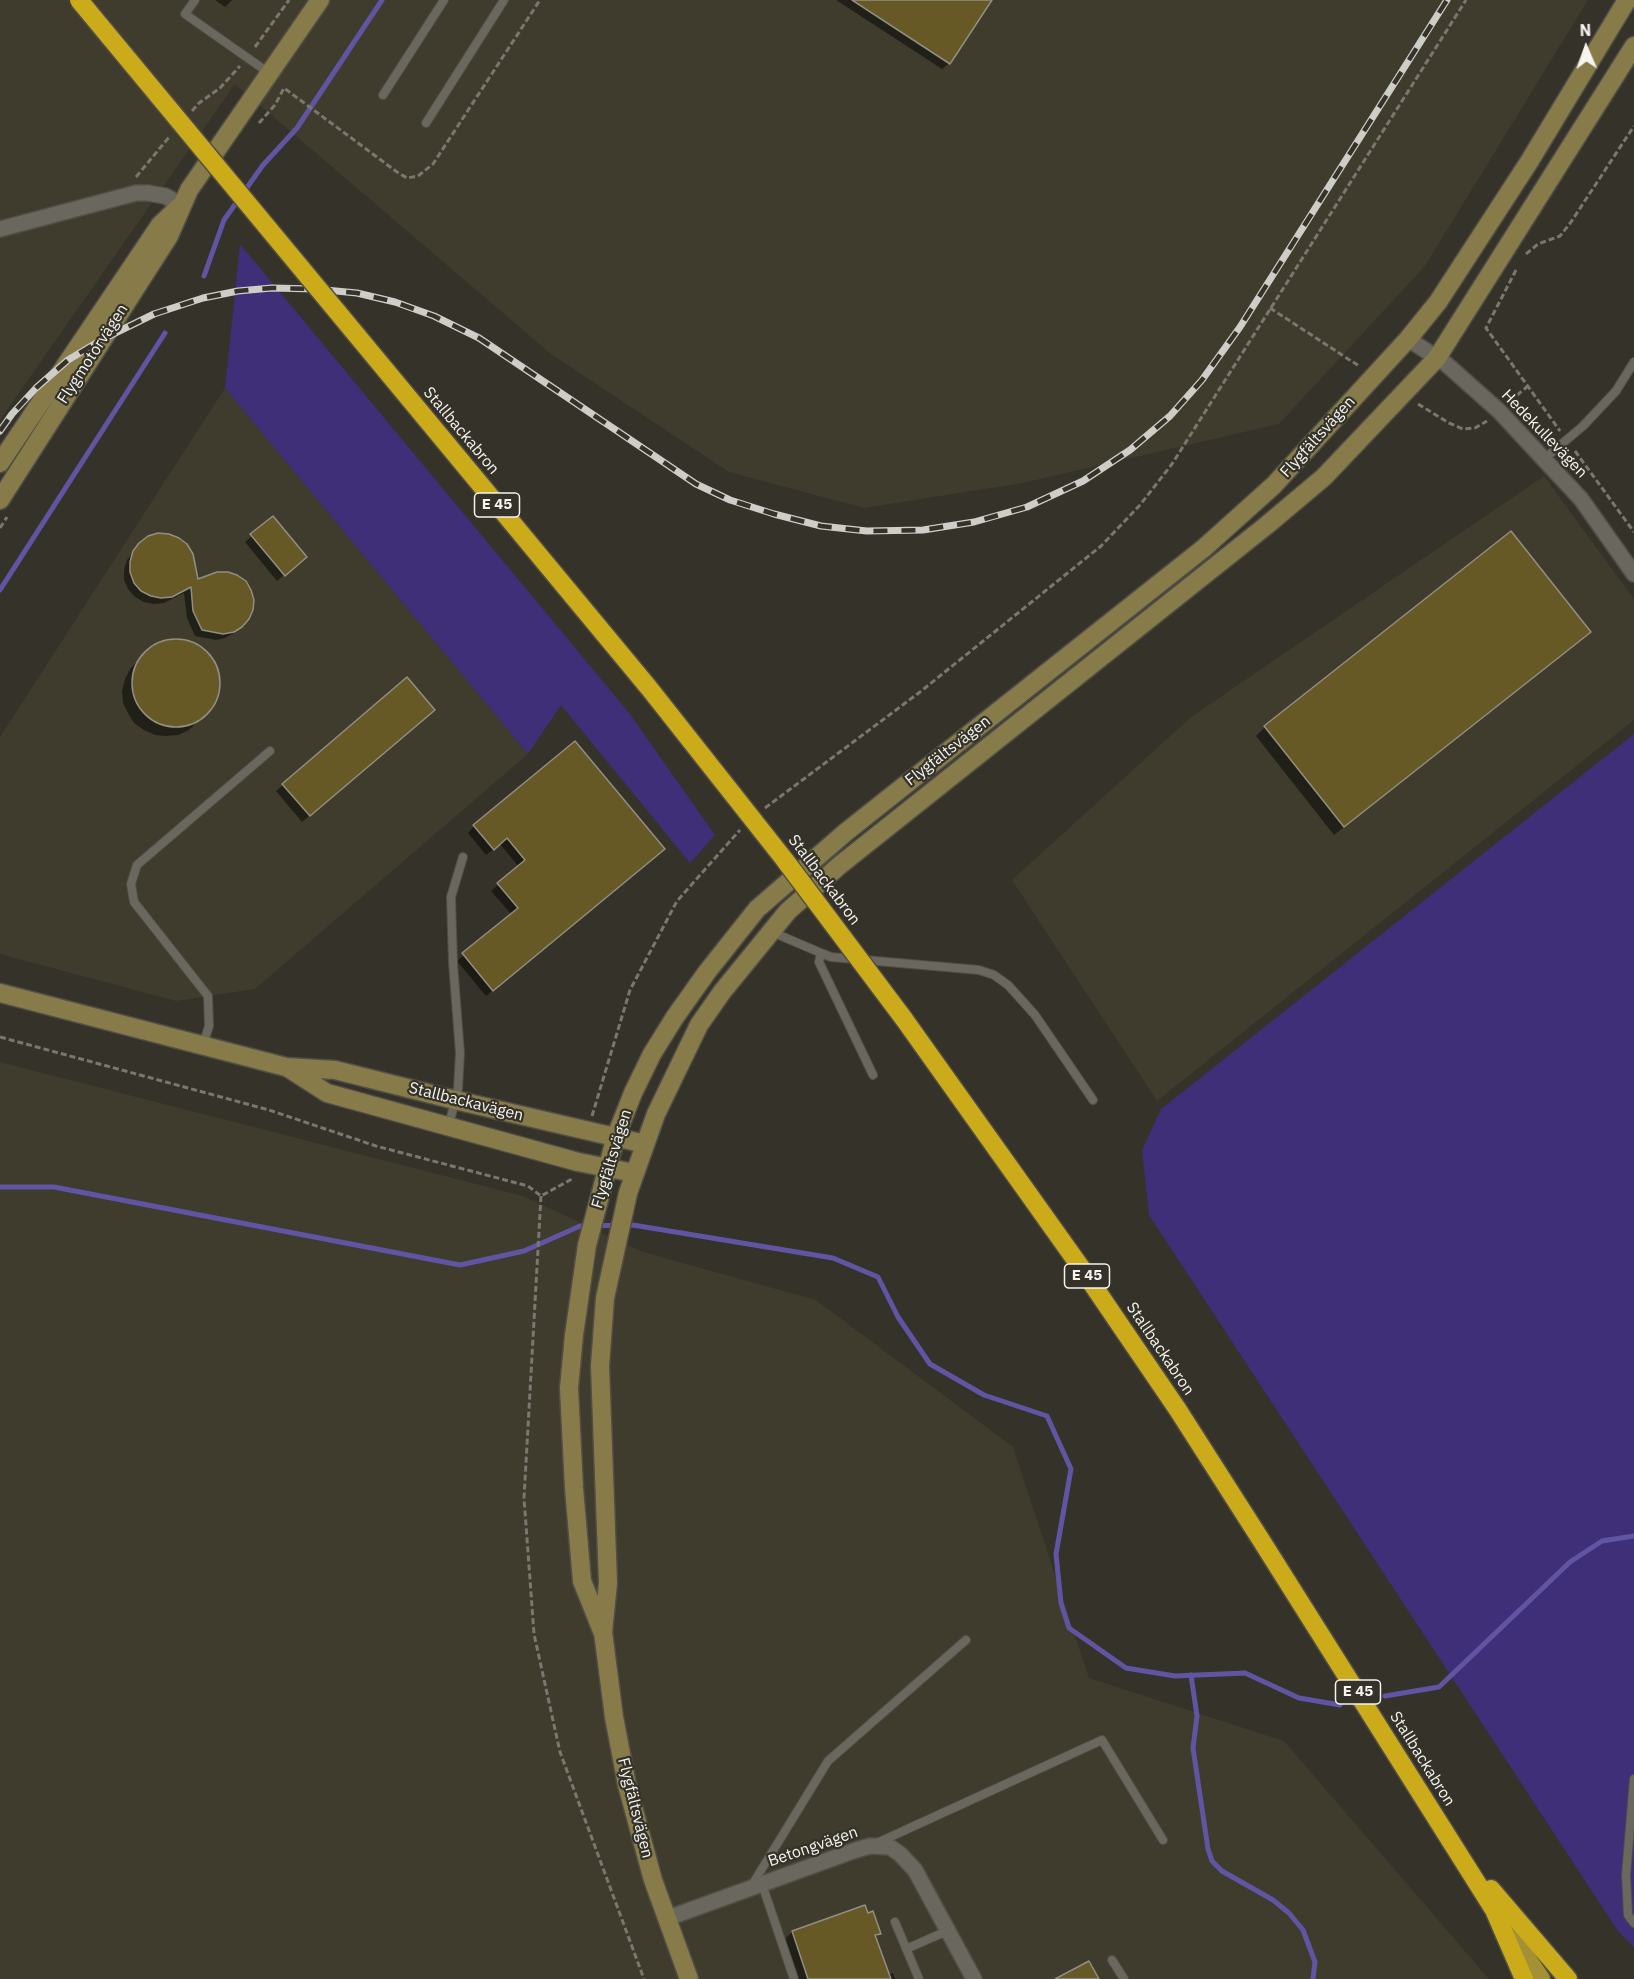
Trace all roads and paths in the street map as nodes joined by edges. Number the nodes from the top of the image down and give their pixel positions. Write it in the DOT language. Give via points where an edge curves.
graph roads {
  1 [pos="79,0"];
  2 [pos="195,0"];
  3 [pos="289,0"];
  4 [pos="320,0"];
  5 [pos="444,0"];
  6 [pos="504,0"];
  7 [pos="1466,0"];
  8 [pos="1627,0"];
  9 [pos="1634,46"];
  10 [pos="247,58"];
  11 [pos="270,74"];
  12 [pos="383,95"];
  13 [pos="296,98"];
  14 [pos="191,112"];
  15 [pos="325,120"];
  16 [pos="426,123"];
  17 [pos="1634,126"];
  18 [pos="176,130"];
  19 [pos="136,193"];
  20 [pos="182,205"];
  21 [pos="0,229"];
  22 [pos="1523,259"];
  23 [pos="1518,266"];
  24 [pos="1486,328"];
  25 [pos="1408,339"];
  26 [pos="1437,358"];
  27 [pos="1634,362"];
  28 [pos="1544,459"];
  29 [pos="0,463"];
  30 [pos="0,500"];
  31 [pos="1634,574"];
  32 [pos="270,751"];
  33 [pos="758,815"];
  34 [pos="743,828"];
  35 [pos="463,857"];
  36 [pos="772,932"];
  37 [pos="821,953"];
  38 [pos="0,993"];
  39 [pos="0,1037"];
  40 [pos="202,1046"];
  41 [pos="286,1067"];
  42 [pos="873,1075"];
  43 [pos="455,1100"];
  44 [pos="1093,1100"];
  45 [pos="449,1127"];
  46 [pos="587,1131"];
  47 [pos="616,1136"];
  48 [pos="645,1144"];
  49 [pos="578,1162"];
  50 [pos="606,1168"];
  51 [pos="634,1173"];
  52 [pos="541,1196"];
  53 [pos="603,1632"];
  54 [pos="966,1640"];
  55 [pos="1634,1779"];
  56 [pos="1163,1840"];
  57 [pos="1453,1845"];
  58 [pos="870,1846"];
  59 [pos="756,1886"];
  60 [pos="1494,1910"];
  61 [pos="668,1918"];
  62 [pos="895,1922"];
  63 [pos="1634,1923"];
  64 [pos="947,1931"];
  65 [pos="906,1949"];
  66 [pos="1112,1960"];
  67 [pos="644,1979"];
  68 [pos="689,1979"];
  69 [pos="794,1979"];
  70 [pos="919,1979"];
  71 [pos="974,1979"];
  72 [pos="1124,1979"];
  73 [pos="1524,1979"];
  74 [pos="1541,1979"];
  75 [pos="1568,1979"];
  1 -- 57 [label="highway, Stallbackabron / E 45, bridge" via="649,688 904,1019 1178,1410"];
  2 -- 10 [label="lane" via="185,14"];
  3 -- 10 [label="path"];
  4 -- 11 [label="street, Flygmotorvägen"];
  5 -- 12 [label="lane"];
  6 -- 16 [label="lane"];
  7 -- 33 [label="path" via="1172,464 1140,505 1083,561"];
  8 -- 25 [label="street, Flygfältsvägen" via="1529,162 1438,302"];
  9 -- 26 [label="street, Flygfältsvägen"];
  10 -- 11 [label="lane"];
  10 -- 14 [label="path"];
  11 -- 20 [label="street, Flygmotorvägen"];
  13 -- 15 [label="path"];
  17 -- 22 [label="path" via="1560,236 1538,244"];
  18 -- 19 [label="path" via="136,175"];
  19 -- 20 [label="street" via="165,196"];
  19 -- 21 [label="street"];
  20 -- 29 [label="street, Flygmotorvägen" via="160,225"];
  20 -- 30 [label="street, Flygmotorvägen" via="170,236"];
  23 -- 24 [label="path"];
  25 -- 26 [label="street, Hedekullevägen"];
  25 -- 47 [label="street, Flygfältsvägen" via="1274,485 1204,548 846,832 757,909 664,1035 633,1093"];
  26 -- 28 [label="street, Hedekullevägen" via="1499,411"];
  26 -- 36 [label="street, Flygfältsvägen" via="1324,477 840,866 788,911"];
  27 -- 28 [label="lane" via="1616,391"];
  28 -- 31 [label="street, Hedekullevägen" via="1581,499"];
  32 -- 40 [label="lane" via="137,865 132,884 134,903 208,996 209,1026"];
  34 -- 46 [label="path" via="677,901 630,990"];
  35 -- 43 [label="lane" via="451,897 460,1053"];
  36 -- 37 [label="lane"];
  36 -- 48 [label="street, Flygfältsvägen" via="699,1025"];
  37 -- 42 [label="lane" via="819,962"];
  37 -- 44 [label="lane" via="979,970 994,975 1035,1015"];
  38 -- 40 [label="street, Stallbackavägen"];
  39 -- 52 [label="path" via="528,1186"];
  40 -- 41 [label="street, Stallbackavägen"];
  41 -- 43 [label="street, Stallbackavägen" via="335,1070"];
  41 -- 45 [label="street, Stallbackavägen" via="327,1093"];
  43 -- 45 [label="lane"];
  43 -- 46 [label="street, Stallbackavägen"];
  45 -- 49 [label="street, Stallbackavägen"];
  46 -- 47 [label="street, Stallbackavägen"];
  47 -- 48 [label="street, Stallbackavägen"];
  47 -- 50 [label="street, Flygfältsvägen"];
  48 -- 51 [label="street, Flygfältsvägen"];
  49 -- 50 [label="street, Stallbackavägen"];
  49 -- 52 [label="path" via="572,1180"];
  50 -- 51 [label="street, Stallbackavägen"];
  50 -- 53 [label="street, Flygfältsvägen" via="587,1245 574,1335 570,1399 582,1581"];
  51 -- 53 [label="street, Flygfältsvägen" via="605,1298 600,1366 608,1583"];
  52 -- 67 [label="path" via="524,1498 534,1635 561,1752"];
  53 -- 61 [label="street, Flygfältsvägen" via="627,1785 653,1880"];
  54 -- 59 [label="lane" via="828,1761"];
  55 -- 63 [label="lane" via="1626,1875 1628,1915"];
  56 -- 58 [label="lane" via="1102,1740"];
  57 -- 60 [label="highway, E 45"];
  57 -- 75 [label="highway, E 45"];
  58 -- 59 [label="street, Betongvägen"];
  58 -- 64 [label="street, Betongvägen" via="890,1847 915,1870"];
  59 -- 61 [label="street, Betongvägen"];
  59 -- 69 [label="lane"];
  60 -- 73 [label="highway, E 45"];
  60 -- 74 [label="main road"];
  61 -- 68 [label="street, Flygfältsvägen"];
  62 -- 65 [label="lane"];
  64 -- 65 [label="lane"];
  64 -- 71 [label="street, Betongvägen"];
  65 -- 70 [label="lane"];
  66 -- 72 [label="lane"];
}
